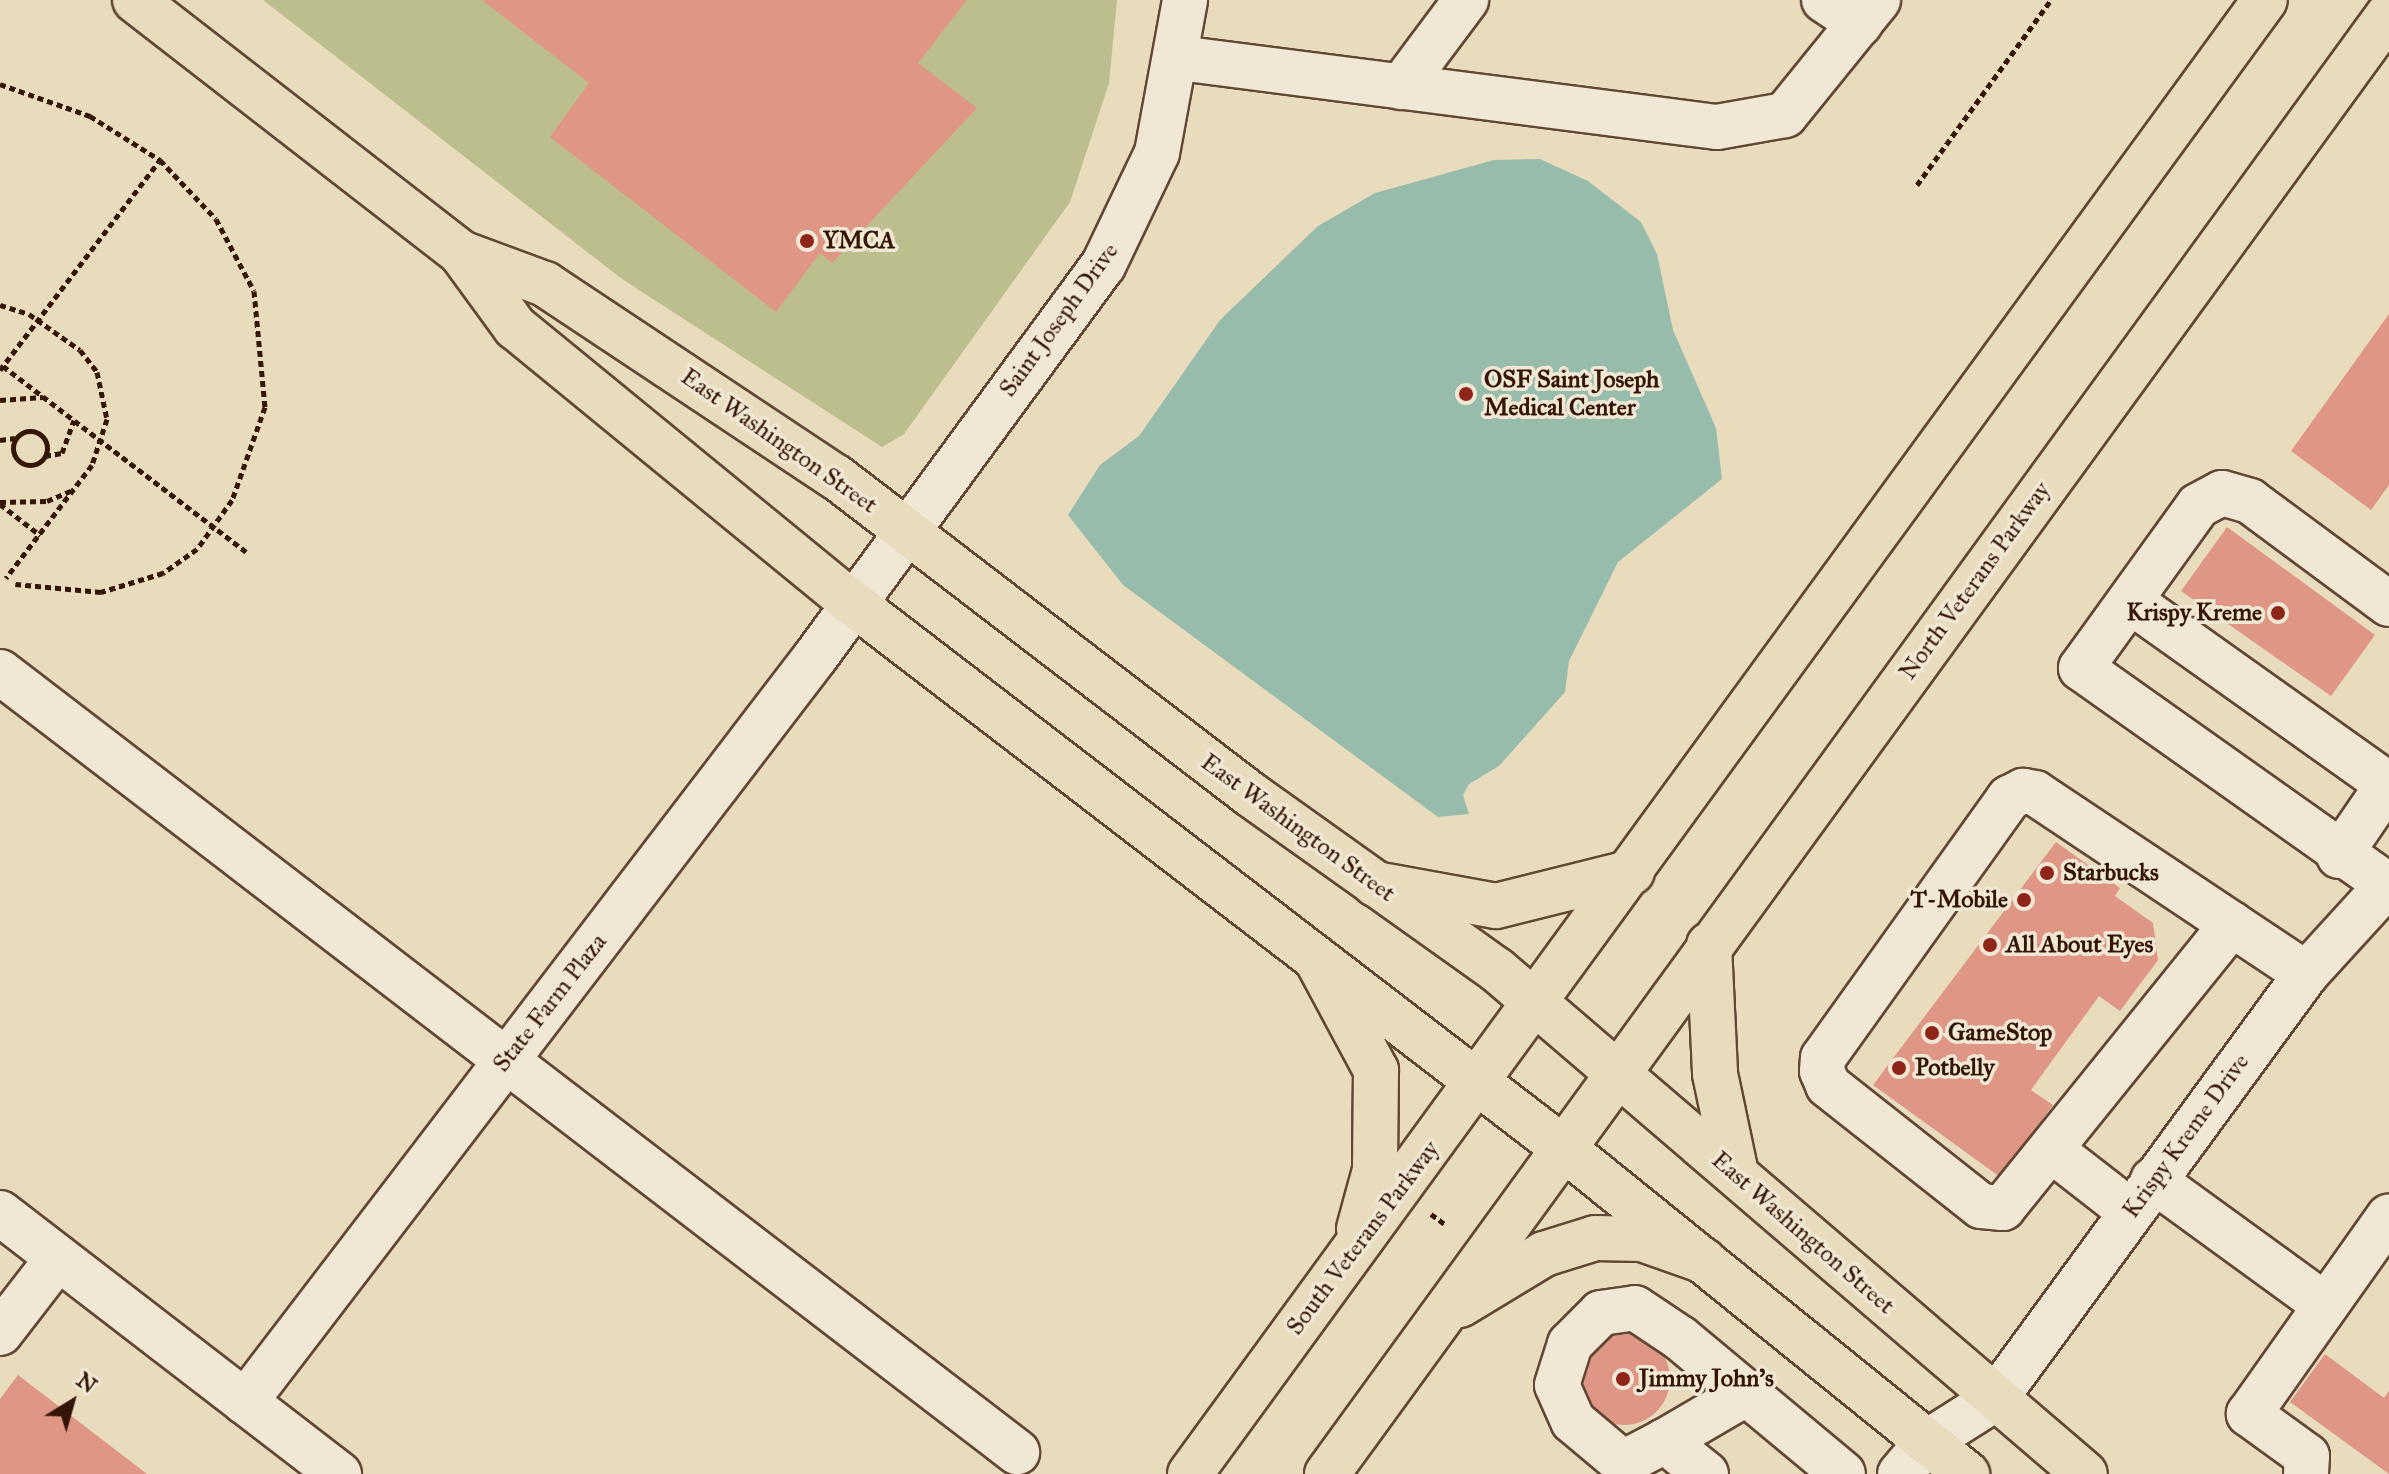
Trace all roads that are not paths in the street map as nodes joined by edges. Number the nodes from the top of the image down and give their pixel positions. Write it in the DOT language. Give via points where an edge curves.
graph roads {
  1 [pos="135,0"];
  2 [pos="1185,0"];
  3 [pos="1466,0"];
  4 [pos="1824,0"];
  5 [pos="2265,0"];
  6 [pos="1869,12"];
  7 [pos="2389,14"];
  8 [pos="1179,58"];
  9 [pos="1401,87"];
  10 [pos="461,253"];
  11 [pos="904,529"];
  12 [pos="2130,601"];
  13 [pos="854,604"];
  14 [pos="2389,604"];
  15 [pos="0,672"];
  16 [pos="2388,786"];
  17 [pos="2339,856"];
  18 [pos="1632,872"];
  19 [pos="1375,884"];
  20 [pos="2388,885"];
  21 [pos="2232,924"];
  22 [pos="1709,945"];
  23 [pos="1318,962"];
  24 [pos="2306,974"];
  25 [pos="1536,1003"];
  26 [pos="507,1059"];
  27 [pos="1615,1072"];
  28 [pos="1479,1083"];
  29 [pos="1562,1147"];
  30 [pos="2054,1152"];
  31 [pos="1736,1174"];
  32 [pos="2142,1196"];
  33 [pos="0,1213"];
  34 [pos="2389,1216"];
  35 [pos="1353,1251"];
  36 [pos="58,1258"];
  37 [pos="1704,1261"];
  38 [pos="2325,1305"];
  39 [pos="1442,1317"];
  40 [pos="0,1333"];
  41 [pos="1747,1393"];
  42 [pos="1995,1399"];
  43 [pos="245,1402"];
  44 [pos="1665,1441"];
  45 [pos="1017,1452"];
  46 [pos="1914,1458"];
  47 [pos="1619,1468"];
  48 [pos="339,1474"];
  49 [pos="1190,1474"];
  50 [pos="1327,1474"];
  51 [pos="1706,1474"];
  52 [pos="1843,1474"];
  53 [pos="1967,1474"];
  54 [pos="2085,1474"];
  55 [pos="2306,1474"];
  1 -- 10 [label="main road, East Washington Street"];
  2 -- 8 [label="street, Saint Joseph Drive"];
  3 -- 9 [label="street"];
  4 -- 6 [label="street"];
  5 -- 18 [label="main road"];
  6 -- 9 [label="street" via="1785,115 1717,127"];
  7 -- 22 [label="main road, North Veterans Parkway"];
  8 -- 9 [label="street"];
  8 -- 11 [label="street, Saint Joseph Drive" via="1157,153 1103,266"];
  10 -- 11 [label="main road, East Washington Street" via="545,284"];
  10 -- 13 [label="main road, East Washington Street" via="515,327"];
  11 -- 13 [label="street, Saint Joseph Drive"];
  11 -- 19 [label="main road, East Washington Street"];
  12 -- 14 [label="street" via="2198,506 2222,493 2250,501"];
  12 -- 16 [label="street"];
  12 -- 17 [label="street" via="2081,668"];
  13 -- 23 [label="main road, East Washington Street"];
  13 -- 26 [label="street, State Farm Plaza"];
  15 -- 26 [label="street"];
  16 -- 17 [label="street"];
  17 -- 20 [label="street"];
  18 -- 19 [label="main road" via="1496,906"];
  18 -- 25 [label="main road"];
  19 -- 25 [label="main road, East Washington Street"];
  20 -- 24 [label="street, Krispy Kreme Drive"];
  21 -- 24 [label="street"];
  21 -- 30 [label="street"];
  21 -- 30 [label="street" via="2035,793 2009,798 1823,1058 1822,1071 1828,1085 1981,1206 2003,1208 2018,1197"];
  22 -- 27 [label="main road, North Veterans Parkway"];
  22 -- 31 [label="main road" via="1715,1074"];
  23 -- 28 [label="main road, East Washington Street"];
  23 -- 35 [label="main road" via="1376,1070 1375,1170"];
  24 -- 32 [label="street, Krispy Kreme Drive"];
  25 -- 27 [label="main road, East Washington Street"];
  25 -- 28 [label="main road, South Veterans Parkway"];
  26 -- 43 [label="street, State Farm Plaza"];
  26 -- 45 [label="street"];
  27 -- 29 [label="main road, North Veterans Parkway"];
  27 -- 31 [label="main road, East Washington Street"];
  28 -- 29 [label="main road, East Washington Street"];
  28 -- 35 [label="main road, South Veterans Parkway"];
  29 -- 37 [label="main road, East Washington Street"];
  29 -- 39 [label="main road"];
  30 -- 32 [label="street"];
  31 -- 42 [label="main road, East Washington Street"];
  32 -- 38 [label="street"];
  32 -- 42 [label="street, Krispy Kreme Drive"];
  33 -- 36 [label="street"];
  34 -- 38 [label="street"];
  35 -- 49 [label="main road, South Veterans Parkway"];
  36 -- 40 [label="street"];
  36 -- 43 [label="street"];
  37 -- 39 [label="main road" via="1642,1239 1595,1238 1544,1254"];
  37 -- 46 [label="main road, East Washington Street"];
  38 -- 55 [label="street" via="2249,1414 2307,1456"];
  39 -- 50 [label="main road"];
  41 -- 44 [label="street"];
  41 -- 47 [label="street" via="1635,1308 1601,1313 1570,1344 1557,1385 1573,1421"];
  41 -- 52 [label="street"];
  42 -- 46 [label="street"];
  42 -- 54 [label="main road, East Washington Street"];
  43 -- 48 [label="street"];
  44 -- 47 [label="street"];
  44 -- 51 [label="street"];
  46 -- 53 [label="main road, East Washington Street"];
}
